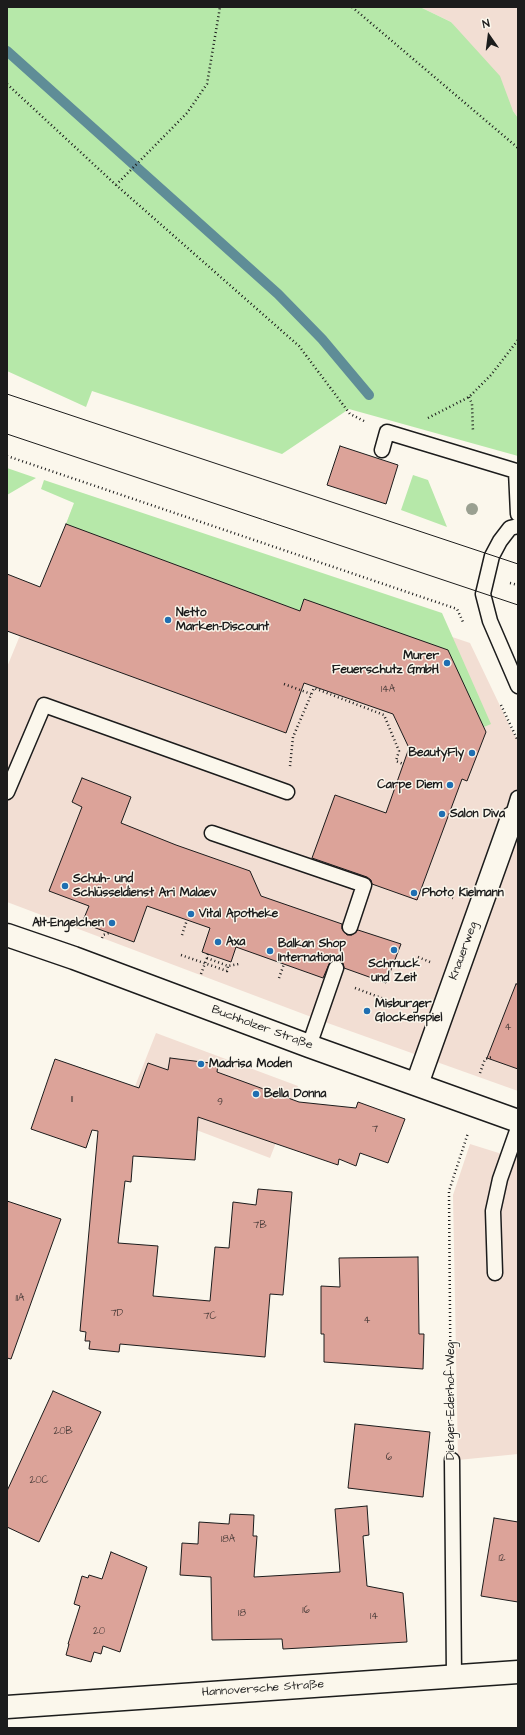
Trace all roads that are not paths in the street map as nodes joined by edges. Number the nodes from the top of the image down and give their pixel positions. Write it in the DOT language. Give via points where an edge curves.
graph roads {
  1 [pos="382,450"];
  2 [pos="518,514"];
  3 [pos="518,526"];
  4 [pos="518,686"];
  5 [pos="7,792"];
  6 [pos="287,792"];
  7 [pos="518,798"];
  8 [pos="512,818"];
  9 [pos="212,833"];
  10 [pos="350,927"];
  11 [pos="7,934"];
  12 [pos="336,968"];
  13 [pos="309,1046"];
  14 [pos="417,1084"];
  15 [pos="518,1121"];
  16 [pos="518,1128"];
  17 [pos="495,1273"];
  18 [pos="452,1460"];
  19 [pos="518,1672"];
  20 [pos="454,1676"];
  21 [pos="7,1707"];
  1 -- 2 [label="lane" via="387,432 516,471"];
  3 -- 4 [label="lane" via="510,528 492,556 483,594 490,620"];
  5 -- 6 [label="lane" via="44,705"];
  7 -- 8 [label="lane"];
  8 -- 14 [label="main road, Knauerweg"];
  9 -- 10 [label="lane" via="364,885"];
  11 -- 13 [label="main road, Buchholzer Straße"];
  12 -- 13 [label="lane"];
  13 -- 14 [label="main road, Buchholzer Straße"];
  14 -- 15 [label="main road, Buchholzer Straße"];
  16 -- 17 [label="lane" via="500,1179 493,1211"];
  18 -- 20 [label="lane, Dietger-Ederhof-Weg"];
  19 -- 20 [label="main road, Hannoversche Straße"];
  20 -- 21 [label="main road, Hannoversche Straße"];
}
